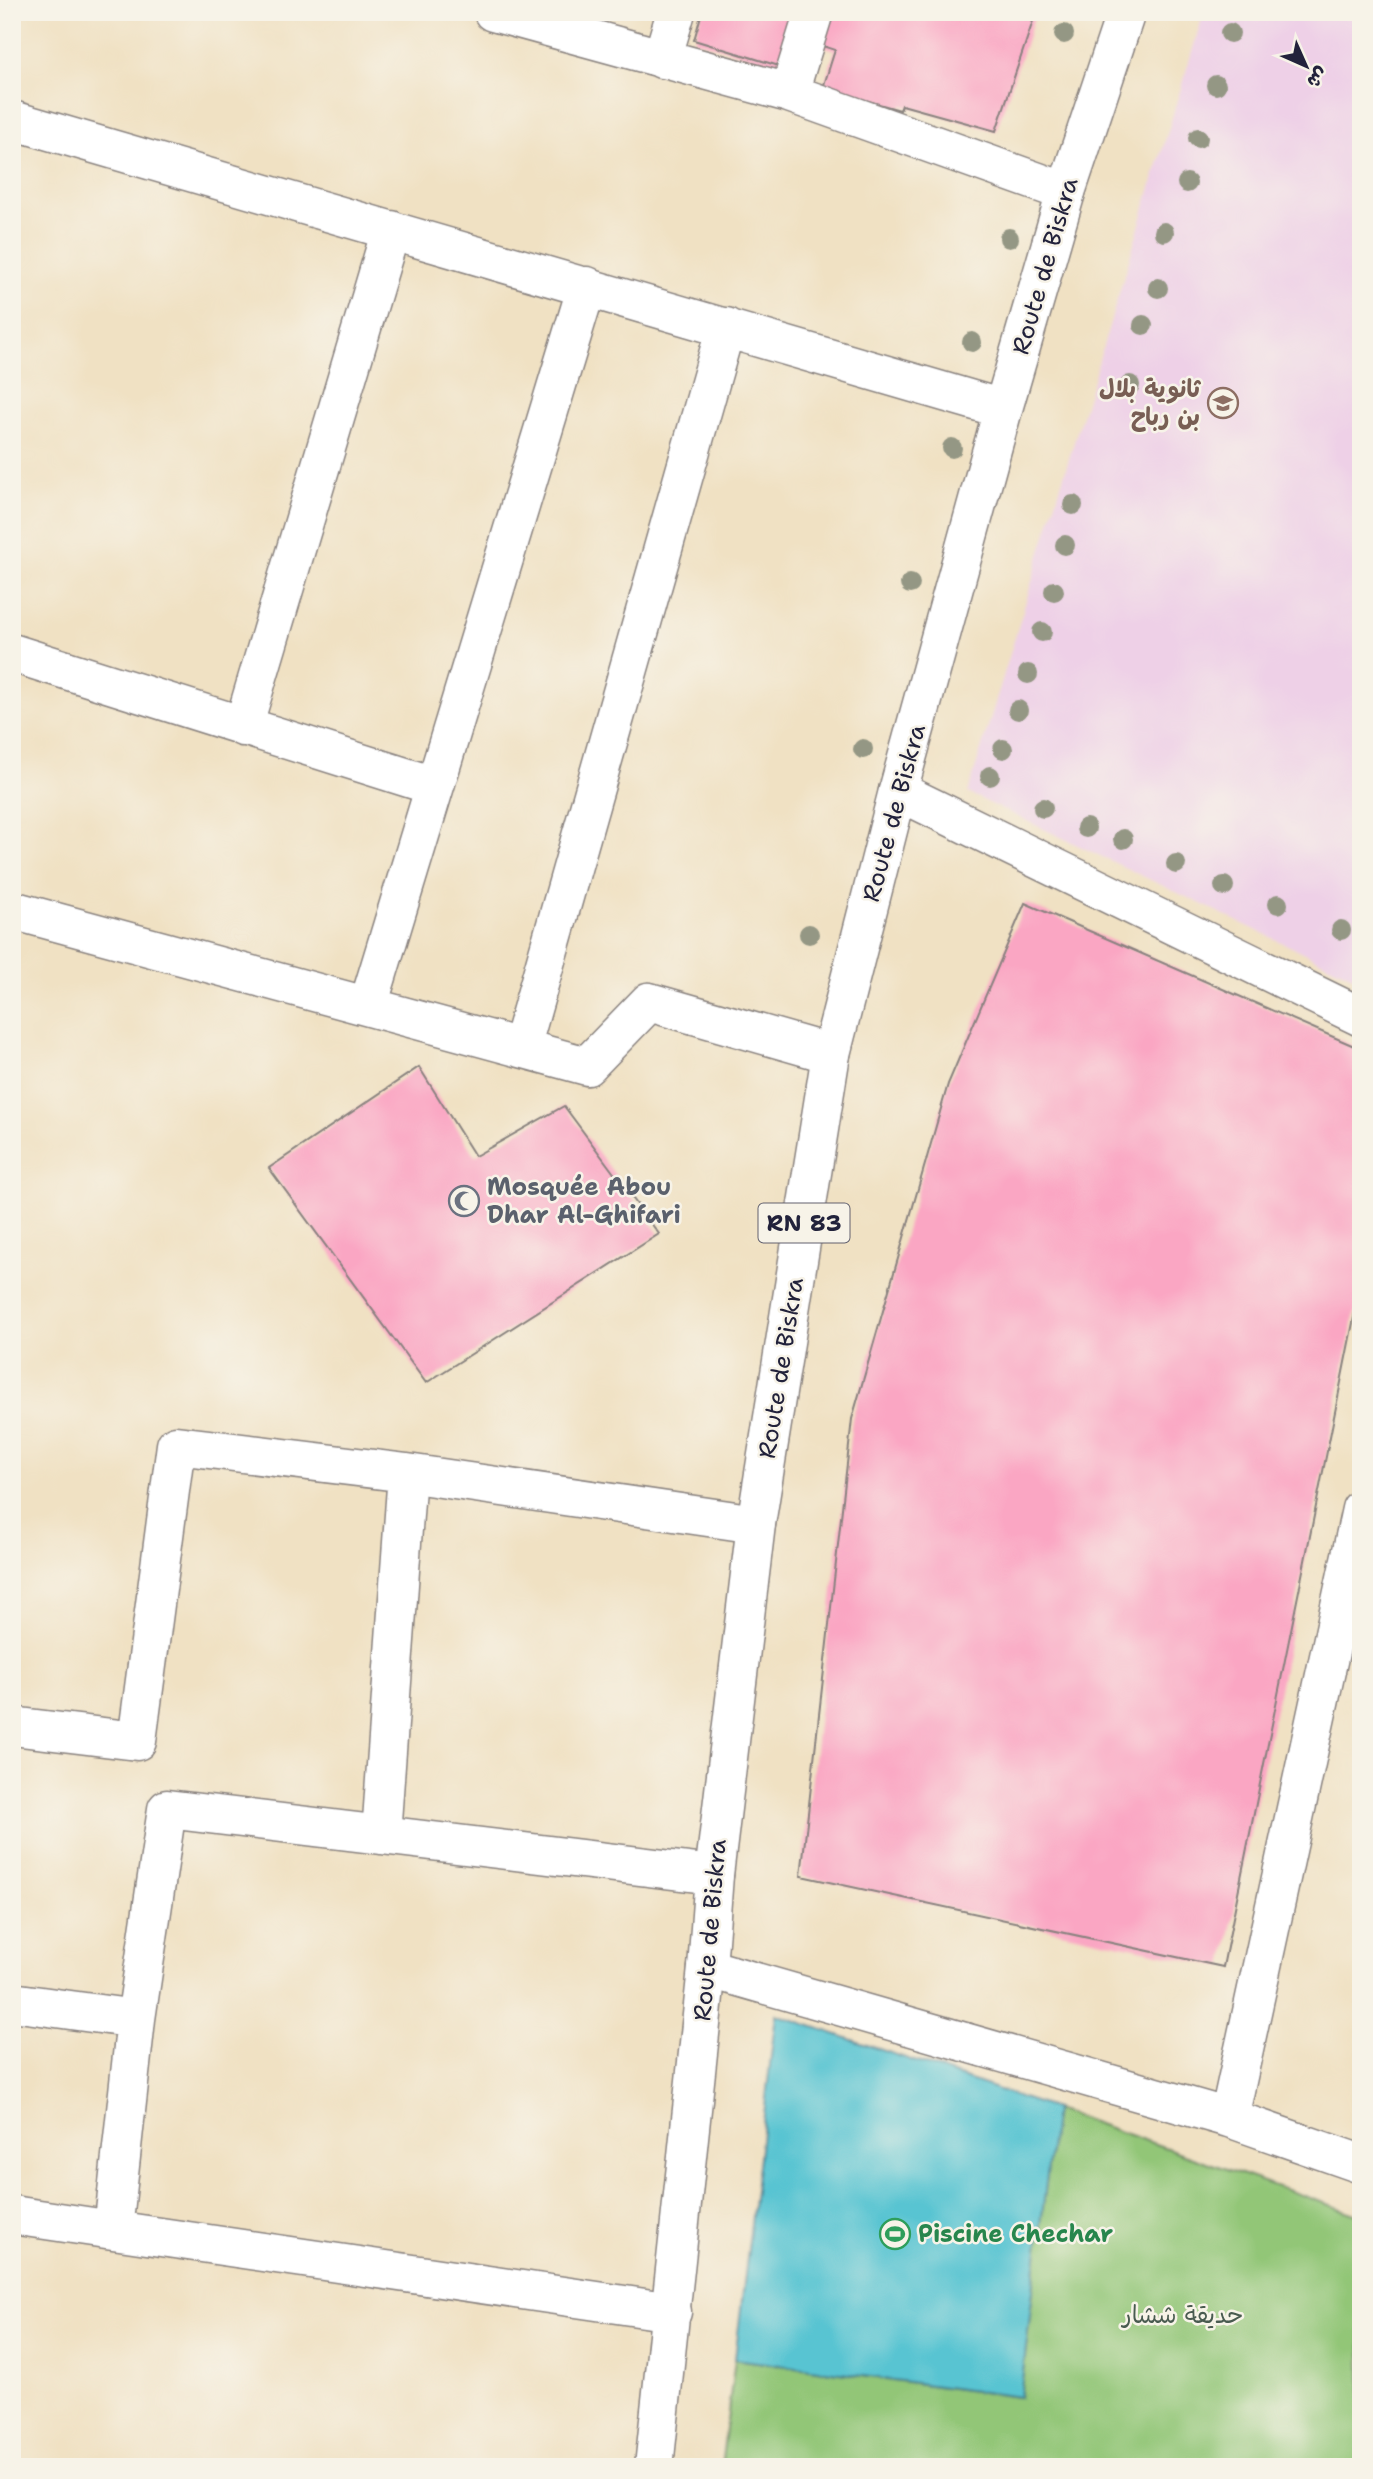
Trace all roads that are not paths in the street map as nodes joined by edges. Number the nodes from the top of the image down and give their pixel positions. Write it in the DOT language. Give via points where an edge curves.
graph roads {
  1 [pos="493,12"];
  2 [pos="676,12"];
  3 [pos="814,12"];
  4 [pos="1126,12"];
  5 [pos="662,60"];
  6 [pos="789,93"];
  7 [pos="12,120"];
  8 [pos="1066,192"];
  9 [pos="391,230"];
  10 [pos="587,286"];
  11 [pos="726,327"];
  12 [pos="1003,409"];
  13 [pos="12,653"];
  14 [pos="243,727"];
  15 [pos="434,786"];
  16 [pos="898,791"];
  17 [pos="12,910"];
  18 [pos="368,1006"];
  19 [pos="1361,1017"];
  20 [pos="521,1048"];
  21 [pos="831,1054"];
  22 [pos="407,1473"];
  23 [pos="1361,1509"];
  24 [pos="756,1524"];
  25 [pos="12,1726"];
  26 [pos="381,1835"];
  27 [pos="714,1875"];
  28 [pos="707,1969"];
  29 [pos="12,2002"];
  30 [pos="136,2018"];
  31 [pos="1229,2118"];
  32 [pos="1361,2164"];
  33 [pos="12,2215"];
  34 [pos="113,2230"];
  35 [pos="672,2312"];
  36 [pos="654,2467"];
  1 -- 5 [label="street"];
  2 -- 5 [label="street"];
  3 -- 6 [label="street"];
  4 -- 8 [label="street, Route de Biskra / RN 83"];
  5 -- 6 [label="street"];
  6 -- 8 [label="street"];
  7 -- 9 [label="street"];
  8 -- 12 [label="street, Route de Biskra / RN 83"];
  9 -- 10 [label="street"];
  9 -- 14 [label="street"];
  10 -- 11 [label="street"];
  10 -- 15 [label="street"];
  11 -- 12 [label="street"];
  11 -- 20 [label="street"];
  12 -- 16 [label="street, Route de Biskra / RN 83"];
  13 -- 14 [label="street"];
  14 -- 15 [label="street"];
  15 -- 18 [label="street"];
  16 -- 19 [label="street"];
  16 -- 21 [label="street, Route de Biskra / RN 83"];
  17 -- 18 [label="street"];
  18 -- 20 [label="street"];
  20 -- 21 [label="street" via="587,1066 649,1002"];
  21 -- 24 [label="street, Route de Biskra / RN 83"];
  22 -- 24 [label="street"];
  22 -- 25 [label="street" via="176,1445 137,1741"];
  22 -- 26 [label="street"];
  23 -- 31 [label="street"];
  24 -- 27 [label="street, Route de Biskra / RN 83"];
  26 -- 27 [label="street"];
  26 -- 30 [label="street" via="167,1809"];
  27 -- 28 [label="street, Route de Biskra / RN 83"];
  28 -- 31 [label="street"];
  28 -- 35 [label="street, Route de Biskra / RN 83"];
  29 -- 30 [label="street"];
  30 -- 34 [label="street"];
  31 -- 32 [label="street"];
  33 -- 34 [label="street"];
  34 -- 35 [label="street"];
  35 -- 36 [label="street, Route de Biskra / RN 83"];
}
